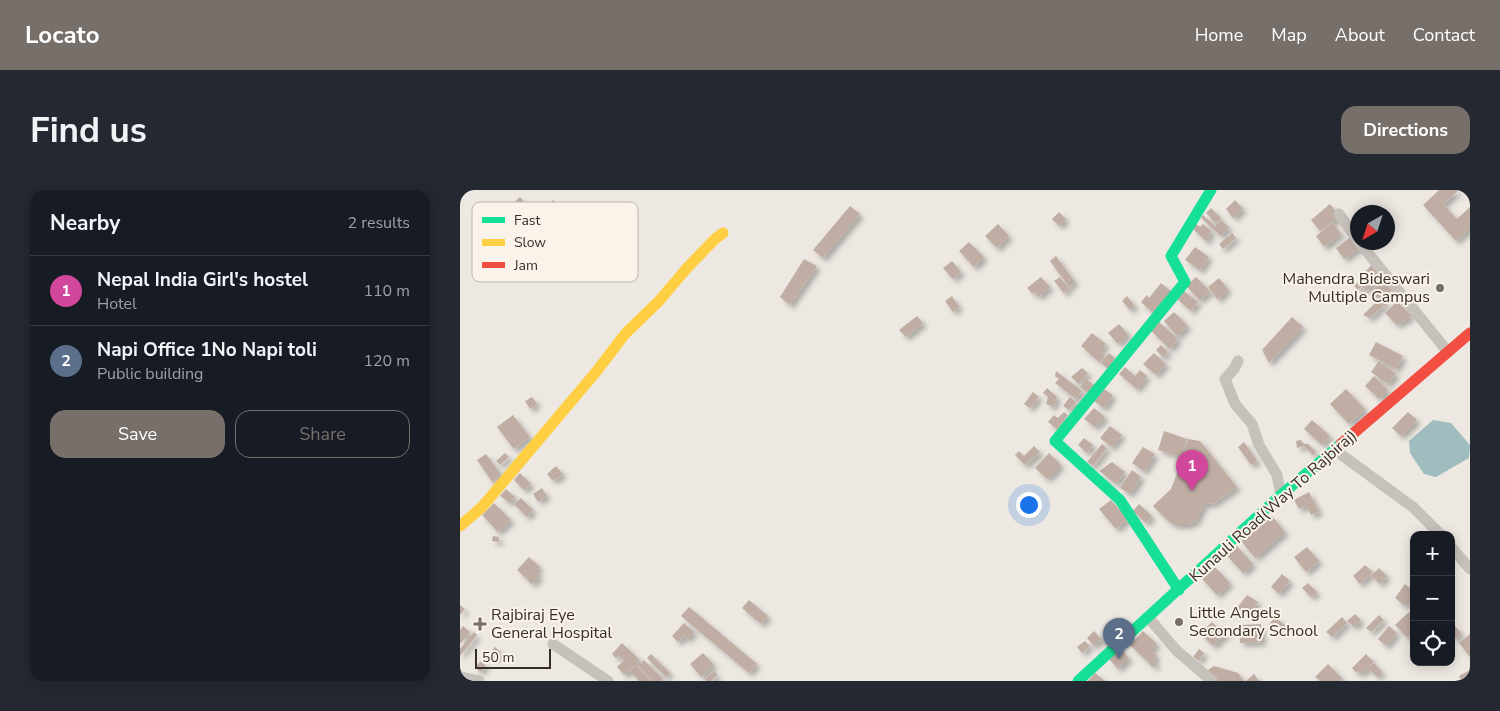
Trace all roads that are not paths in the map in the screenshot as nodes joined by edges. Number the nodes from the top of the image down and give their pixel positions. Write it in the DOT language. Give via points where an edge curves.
graph roads {
  1 [pos="1211,190"];
  2 [pos="1339,214"];
  3 [pos="1350,230"];
  4 [pos="723,234"];
  5 [pos="1365,250"];
  6 [pos="1470,333"];
  7 [pos="1448,352"];
  8 [pos="1238,361"];
  9 [pos="1335,450"];
  10 [pos="1281,496"];
  11 [pos="460,526"];
  12 [pos="1437,531"];
  13 [pos="1455,552"];
  14 [pos="1470,569"];
  15 [pos="1179,590"];
  16 [pos="1148,617"];
  17 [pos="553,644"];
  18 [pos="460,677"];
  19 [pos="479,681"];
  20 [pos="608,681"];
  21 [pos="1078,681"];
  22 [pos="1212,681"];
  1 -- 15 [label="street" via="1171,256 1185,282 1054,441 1120,500"];
  2 -- 3 [label="street"];
  4 -- 11 [label="street" via="703,250 625,334 482,507"];
  5 -- 7 [label="street"];
  6 -- 7 [label="street, Kunauli Road(Way To Rajbiraj)"];
  7 -- 9 [label="street, Kunauli Road(Way To Rajbiraj)"];
  8 -- 10 [label="street" via="1225,379 1235,404 1252,424 1259,445 1277,475"];
  9 -- 10 [label="street, Kunauli Road(Way To Rajbiraj)"];
  9 -- 12 [label="street" via="1414,508"];
  10 -- 15 [label="street, Kunauli Road(Way To Rajbiraj)"];
  13 -- 14 [label="street"];
  15 -- 16 [label="street, Kunauli Road(Way To Rajbiraj)"];
  16 -- 21 [label="street, Kunauli Road(Way To Rajbiraj)"];
  16 -- 22 [label="street" via="1176,650"];
  17 -- 20 [label="street"];
  18 -- 19 [label="street"];
}
